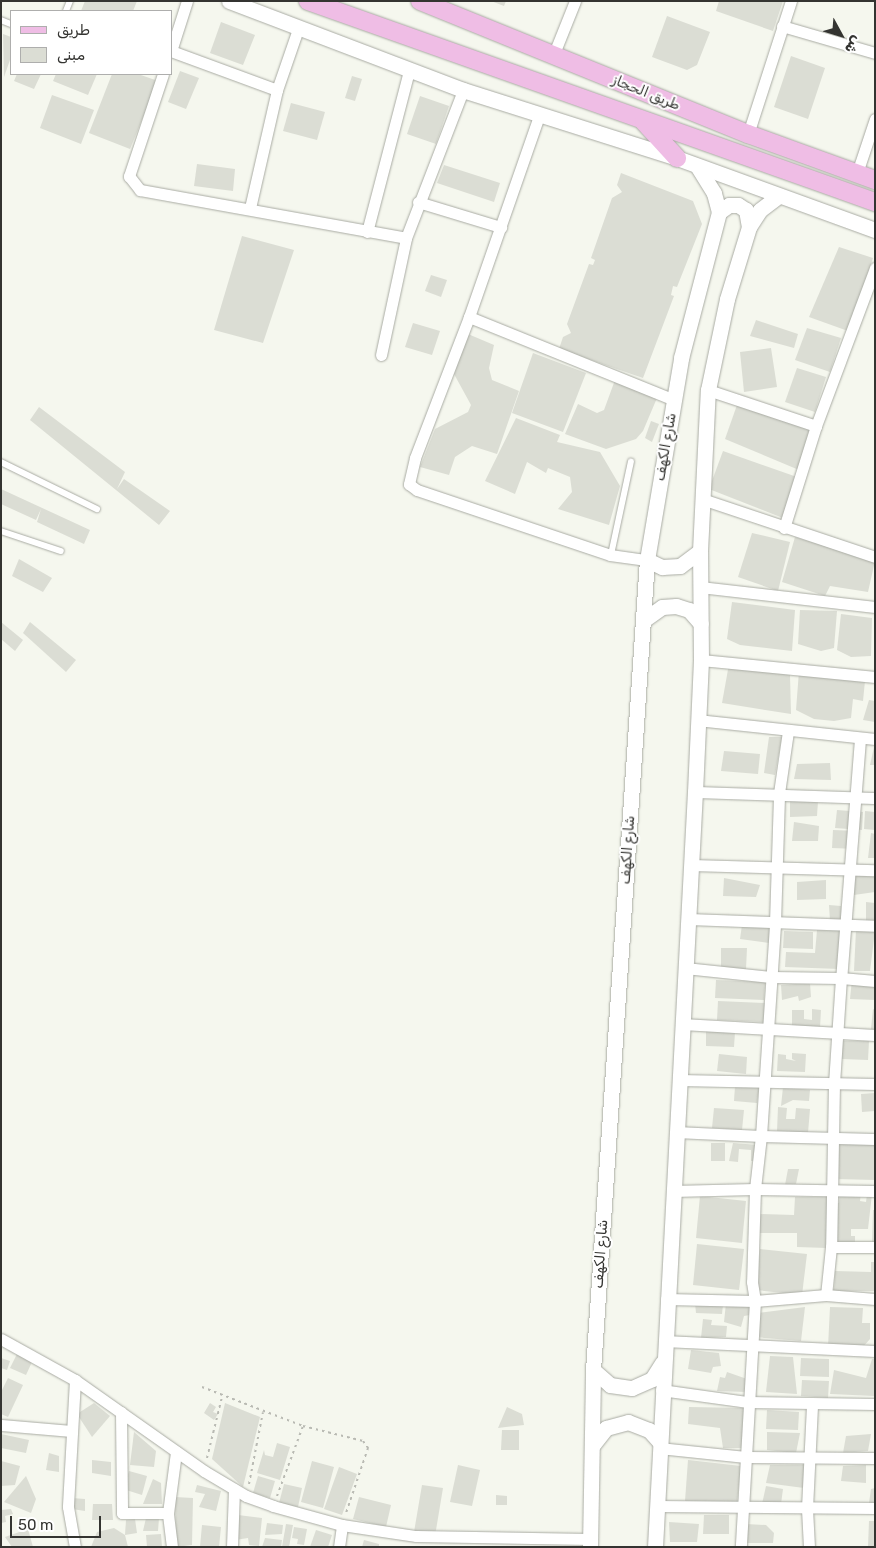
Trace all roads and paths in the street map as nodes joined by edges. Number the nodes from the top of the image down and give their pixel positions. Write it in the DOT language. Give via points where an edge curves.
graph roads {
  1 [pos="187,1"];
  2 [pos="229,1"];
  3 [pos="308,1"];
  4 [pos="575,1"];
  5 [pos="791,1"];
  6 [pos="429,3"];
  7 [pos="782,26"];
  8 [pos="298,29"];
  9 [pos="172,48"];
  10 [pos="172,51"];
  11 [pos="875,53"];
  12 [pos="553,56"];
  13 [pos="410,71"];
  14 [pos="164,75"];
  15 [pos="277,90"];
  16 [pos="463,90"];
  17 [pos="540,113"];
  18 [pos="875,118"];
  19 [pos="642,120"];
  20 [pos="748,134"];
  21 [pos="678,158"];
  22 [pos="697,166"];
  23 [pos="856,173"];
  24 [pos="875,180"];
  25 [pos="777,197"];
  26 [pos="418,202"];
  27 [pos="875,202"];
  28 [pos="250,208"];
  29 [pos="719,212"];
  30 [pos="501,227"];
  31 [pos="749,227"];
  32 [pos="875,230"];
  33 [pos="367,232"];
  34 [pos="406,238"];
  35 [pos="875,268"];
  36 [pos="469,317"];
  37 [pos="381,355"];
  38 [pos="708,390"];
  39 [pos="674,400"];
  40 [pos="816,426"];
  41 [pos="1,462"];
  42 [pos="631,462"];
  43 [pos="702,499"];
  44 [pos="97,509"];
  45 [pos="784,528"];
  46 [pos="1,531"];
  47 [pos="61,551"];
  48 [pos="700,551"];
  49 [pos="610,555"];
  50 [pos="875,557"];
  51 [pos="647,560"];
  52 [pos="700,587"];
  53 [pos="875,607"];
  54 [pos="645,619"];
  55 [pos="701,624"];
  56 [pos="701,660"];
  57 [pos="875,677"];
  58 [pos="697,720"];
  59 [pos="788,731"];
  60 [pos="860,739"];
  61 [pos="875,740"];
  62 [pos="696,792"];
  63 [pos="779,793"];
  64 [pos="855,795"];
  65 [pos="875,798"];
  66 [pos="691,865"];
  67 [pos="778,866"];
  68 [pos="848,869"];
  69 [pos="875,870"];
  70 [pos="688,919"];
  71 [pos="775,923"];
  72 [pos="844,926"];
  73 [pos="875,926"];
  74 [pos="685,968"];
  75 [pos="771,977"];
  76 [pos="841,978"];
  77 [pos="875,980"];
  78 [pos="682,1024"];
  79 [pos="767,1030"];
  80 [pos="837,1035"];
  81 [pos="875,1035"];
  82 [pos="679,1080"];
  83 [pos="764,1081"];
  84 [pos="834,1083"];
  85 [pos="875,1084"];
  86 [pos="676,1132"];
  87 [pos="761,1136"];
  88 [pos="835,1136"];
  89 [pos="875,1139"];
  90 [pos="672,1190"];
  91 [pos="755,1190"];
  92 [pos="832,1190"];
  93 [pos="875,1191"];
  94 [pos="831,1247"];
  95 [pos="875,1247"];
  96 [pos="826,1295"];
  97 [pos="666,1299"];
  98 [pos="875,1299"];
  99 [pos="755,1300"];
  100 [pos="1,1339"];
  101 [pos="664,1341"];
  102 [pos="752,1346"];
  103 [pos="875,1351"];
  104 [pos="663,1359"];
  105 [pos="593,1370"];
  106 [pos="75,1380"];
  107 [pos="202,1387"];
  108 [pos="661,1390"];
  109 [pos="222,1397"];
  110 [pos="748,1402"];
  111 [pos="812,1404"];
  112 [pos="875,1404"];
  113 [pos="121,1412"];
  114 [pos="263,1412"];
  115 [pos="1,1424"];
  116 [pos="303,1426"];
  117 [pos="72,1431"];
  118 [pos="659,1445"];
  119 [pos="592,1446"];
  120 [pos="176,1452"];
  121 [pos="746,1456"];
  122 [pos="809,1458"];
  123 [pos="875,1458"];
  124 [pos="204,1471"];
  125 [pos="234,1489"];
  126 [pos="246,1496"];
  127 [pos="273,1506"];
  128 [pos="656,1506"];
  129 [pos="743,1508"];
  130 [pos="807,1508"];
  131 [pos="875,1508"];
  132 [pos="168,1513"];
  133 [pos="342,1525"];
  134 [pos="590,1543"];
  135 [pos="76,1547"];
  136 [pos="172,1547"];
  137 [pos="232,1547"];
  138 [pos="339,1547"];
  139 [pos="655,1547"];
  140 [pos="742,1547"];
  141 [pos="809,1547"];
  1 -- 9 [label="street"];
  2 -- 8 [label="main road"];
  3 -- 19 [label="main road, طريق الحجاز"];
  4 -- 12 [label="street"];
  5 -- 7 [label="street"];
  6 -- 12 [label="main road, طريق الحجاز"];
  7 -- 11 [label="street"];
  7 -- 20 [label="street"];
  8 -- 13 [label="main road"];
  8 -- 15 [label="street"];
  10 -- 15 [label="street"];
  12 -- 20 [label="main road, طريق الحجاز"];
  13 -- 16 [label="main road"];
  13 -- 33 [label="street"];
  14 -- 28 [label="street" via="129,176 134,187 163,196"];
  15 -- 28 [label="street"];
  16 -- 17 [label="main road"];
  16 -- 26 [label="street"];
  17 -- 21 [label="main road"];
  17 -- 30 [label="street"];
  18 -- 23 [label="street"];
  19 -- 21 [label="main road"];
  19 -- 27 [label="main road, طريق الحجاز"];
  20 -- 23 [label="main road, طريق الحجاز"];
  21 -- 22 [label="main road"];
  22 -- 25 [label="main road"];
  22 -- 29 [label="main road" via="714,193"];
  23 -- 24 [label="main road, طريق الحجاز"];
  25 -- 31 [label="main road" via="760,210"];
  25 -- 32 [label="main road"];
  26 -- 30 [label="street"];
  26 -- 34 [label="street"];
  28 -- 33 [label="street"];
  29 -- 31 [label="main road" via="729,205 738,205 746,210"];
  29 -- 39 [label="main road, شارع الكهف" via="681,358"];
  30 -- 36 [label="street"];
  31 -- 38 [label="main road" via="727,299"];
  33 -- 34 [label="street"];
  34 -- 37 [label="street"];
  35 -- 40 [label="street"];
  36 -- 39 [label="street"];
  36 -- 49 [label="street" via="415,458 410,484 417,490"];
  38 -- 40 [label="street"];
  38 -- 43 [label="main road"];
  39 -- 51 [label="main road, شارع الكهف"];
  40 -- 45 [label="street"];
  41 -- 44 [label="lane"];
  42 -- 49 [label="lane"];
  43 -- 45 [label="street"];
  43 -- 48 [label="main road"];
  45 -- 50 [label="street"];
  46 -- 47 [label="lane"];
  48 -- 51 [label="main road" via="687,562 671,567"];
  48 -- 52 [label="main road"];
  49 -- 51 [label="street"];
  51 -- 54 [label="main road, شارع الكهف"];
  52 -- 53 [label="street"];
  52 -- 55 [label="main road"];
  54 -- 55 [label="main road" via="662,607 676,606 689,610"];
  54 -- 105 [label="main road, شارع الكهف"];
  55 -- 56 [label="main road"];
  56 -- 57 [label="street"];
  56 -- 58 [label="main road"];
  58 -- 59 [label="street"];
  58 -- 62 [label="main road"];
  59 -- 60 [label="street"];
  59 -- 63 [label="street"];
  60 -- 61 [label="street"];
  60 -- 64 [label="street"];
  62 -- 63 [label="street"];
  62 -- 66 [label="main road"];
  63 -- 64 [label="street"];
  63 -- 67 [label="street"];
  64 -- 65 [label="street"];
  64 -- 68 [label="street"];
  66 -- 67 [label="street"];
  66 -- 70 [label="main road"];
  67 -- 68 [label="street"];
  67 -- 71 [label="street"];
  68 -- 69 [label="street"];
  68 -- 72 [label="street"];
  70 -- 71 [label="street"];
  70 -- 74 [label="main road"];
  71 -- 72 [label="street"];
  71 -- 75 [label="street"];
  72 -- 73 [label="street"];
  72 -- 76 [label="street"];
  74 -- 75 [label="street"];
  74 -- 78 [label="main road"];
  75 -- 76 [label="street"];
  75 -- 79 [label="street"];
  76 -- 77 [label="street"];
  76 -- 80 [label="street"];
  78 -- 79 [label="street"];
  78 -- 82 [label="main road"];
  79 -- 80 [label="street"];
  79 -- 83 [label="street"];
  80 -- 81 [label="street"];
  80 -- 84 [label="street"];
  82 -- 83 [label="street"];
  82 -- 86 [label="main road"];
  83 -- 84 [label="street"];
  83 -- 87 [label="street"];
  84 -- 85 [label="street"];
  84 -- 88 [label="street"];
  86 -- 87 [label="street"];
  86 -- 90 [label="main road"];
  87 -- 88 [label="street"];
  87 -- 91 [label="street"];
  88 -- 89 [label="street"];
  88 -- 92 [label="street"];
  90 -- 91 [label="street"];
  90 -- 97 [label="main road"];
  91 -- 92 [label="street"];
  91 -- 99 [label="street"];
  92 -- 93 [label="street"];
  92 -- 94 [label="street"];
  94 -- 95 [label="street"];
  94 -- 96 [label="street"];
  96 -- 98 [label="street"];
  96 -- 99 [label="street"];
  97 -- 99 [label="street"];
  97 -- 101 [label="main road"];
  99 -- 102 [label="street"];
  100 -- 106 [label="street"];
  101 -- 102 [label="street"];
  101 -- 104 [label="main road"];
  102 -- 103 [label="street"];
  102 -- 110 [label="street"];
  104 -- 105 [label="main road" via="652,1379 632,1388 610,1385"];
  104 -- 108 [label="main road"];
  105 -- 119 [label="main road, شارع الكهف"];
  106 -- 113 [label="street"];
  106 -- 117 [label="street"];
  107 -- 109 [label="path"];
  108 -- 110 [label="street"];
  108 -- 118 [label="main road"];
  109 -- 114 [label="path"];
  109 -- 124 [label="path"];
  110 -- 111 [label="street"];
  110 -- 121 [label="street"];
  111 -- 112 [label="street"];
  111 -- 122 [label="street"];
  113 -- 120 [label="street"];
  113 -- 132 [label="street" via="122,1513"];
  114 -- 116 [label="path"];
  114 -- 126 [label="path"];
  115 -- 117 [label="street"];
  116 -- 127 [label="path"];
  116 -- 133 [label="path" via="363,1441 368,1448"];
  117 -- 135 [label="street" via="68,1508"];
  118 -- 119 [label="main road" via="649,1430 628,1422 606,1428"];
  118 -- 121 [label="street"];
  118 -- 128 [label="main road"];
  119 -- 134 [label="main road, شارع الكهف"];
  120 -- 124 [label="street"];
  120 -- 132 [label="street"];
  121 -- 122 [label="street"];
  121 -- 129 [label="street"];
  122 -- 123 [label="street"];
  122 -- 130 [label="street"];
  124 -- 125 [label="street"];
  125 -- 126 [label="street"];
  125 -- 137 [label="street"];
  126 -- 127 [label="street"];
  127 -- 133 [label="street"];
  128 -- 129 [label="street"];
  128 -- 139 [label="main road"];
  129 -- 130 [label="street"];
  129 -- 140 [label="street"];
  130 -- 131 [label="street"];
  130 -- 141 [label="street"];
  132 -- 136 [label="street"];
  133 -- 134 [label="street" via="447,1538"];
  133 -- 138 [label="street"];
}
